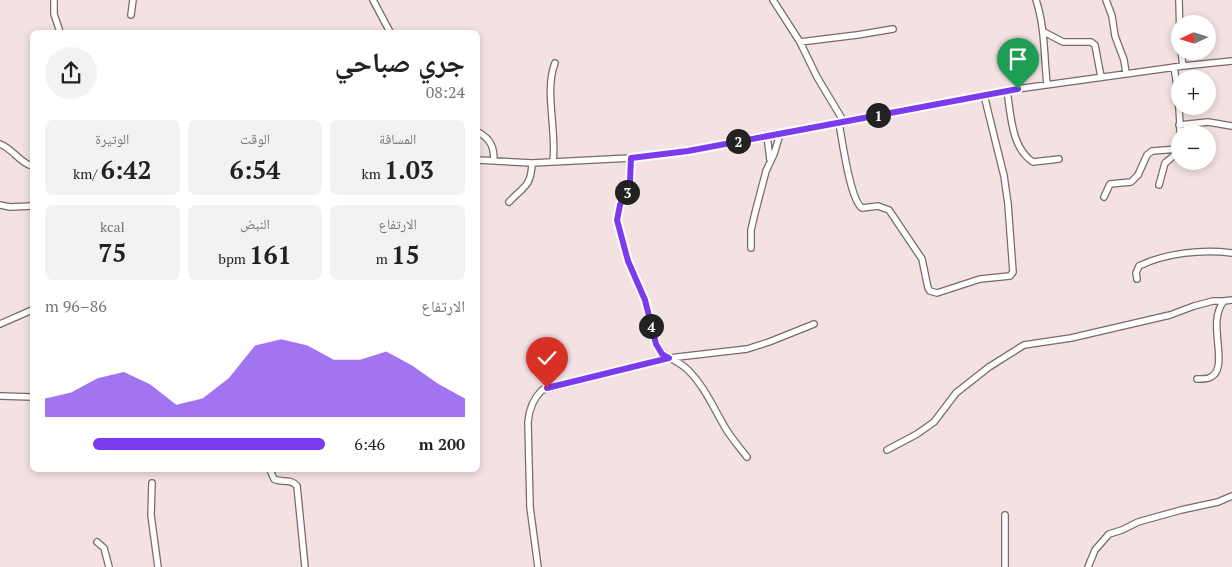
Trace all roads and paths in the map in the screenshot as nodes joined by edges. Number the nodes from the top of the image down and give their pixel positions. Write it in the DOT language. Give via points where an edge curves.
graph roads {
  1 [pos="54,0"];
  2 [pos="133,0"];
  3 [pos="373,0"];
  4 [pos="773,0"];
  5 [pos="1036,0"];
  6 [pos="1106,0"];
  7 [pos="1179,0"];
  8 [pos="130,15"];
  9 [pos="1179,15"];
  10 [pos="893,29"];
  11 [pos="59,30"];
  12 [pos="389,30"];
  13 [pos="1044,32"];
  14 [pos="800,42"];
  15 [pos="1182,60"];
  16 [pos="1232,61"];
  17 [pos="555,63"];
  18 [pos="1183,66"];
  19 [pos="1174,67"];
  20 [pos="1126,73"];
  21 [pos="1101,77"];
  22 [pos="1047,84"];
  23 [pos="1007,91"];
  24 [pos="984,95"];
  25 [pos="841,122"];
  26 [pos="1179,125"];
  27 [pos="1232,126"];
  28 [pos="480,134"];
  29 [pos="780,134"];
  30 [pos="767,135"];
  31 [pos="0,144"];
  32 [pos="1171,149"];
  33 [pos="631,158"];
  34 [pos="1059,159"];
  35 [pos="1171,159"];
  36 [pos="480,160"];
  37 [pos="494,161"];
  38 [pos="553,162"];
  39 [pos="770,162"];
  40 [pos="532,163"];
  41 [pos="30,165"];
  42 [pos="1159,186"];
  43 [pos="1104,197"];
  44 [pos="509,202"];
  45 [pos="0,205"];
  46 [pos="30,206"];
  47 [pos="751,248"];
  48 [pos="1232,254"];
  49 [pos="1137,279"];
  50 [pos="1232,300"];
  51 [pos="1224,301"];
  52 [pos="30,311"];
  53 [pos="0,324"];
  54 [pos="814,324"];
  55 [pos="669,358"];
  56 [pos="1197,379"];
  57 [pos="0,396"];
  58 [pos="30,396"];
  59 [pos="887,450"];
  60 [pos="747,457"];
  61 [pos="271,472"];
  62 [pos="152,483"];
  63 [pos="1232,496"];
  64 [pos="1005,515"];
  65 [pos="97,542"];
  66 [pos="109,567"];
  67 [pos="158,567"];
  68 [pos="305,567"];
  69 [pos="538,567"];
  70 [pos="1005,567"];
  71 [pos="1088,567"];
  1 -- 11 [label="street"];
  2 -- 8 [label="street"];
  3 -- 12 [label="street"];
  4 -- 14 [label="street"];
  5 -- 13 [label="street"];
  6 -- 20 [label="street"];
  7 -- 9 [label="street"];
  10 -- 14 [label="street"];
  13 -- 21 [label="street" via="1063,42 1092,42"];
  13 -- 22 [label="street"];
  14 -- 25 [label="street"];
  15 -- 18 [label="street"];
  16 -- 18 [label="street"];
  17 -- 38 [label="street" via="551,92"];
  18 -- 19 [label="street"];
  19 -- 20 [label="street"];
  19 -- 26 [label="street"];
  20 -- 21 [label="street"];
  21 -- 22 [label="street"];
  22 -- 23 [label="street"];
  23 -- 24 [label="street"];
  23 -- 34 [label="street" via="1019,149 1033,162"];
  24 -- 25 [label="street"];
  24 -- 25 [label="street" via="1004,176 1013,272 1010,276 980,280 936,293 928,288 922,258 889,210 878,206 858,206 846,164"];
  25 -- 29 [label="street"];
  26 -- 27 [label="street" via="1208,122"];
  28 -- 37 [label="street" via="493,147"];
  29 -- 30 [label="street"];
  29 -- 39 [label="street"];
  30 -- 33 [label="street" via="688,151"];
  30 -- 39 [label="street"];
  31 -- 41 [label="street"];
  32 -- 43 [label="street" via="1152,151 1131,182 1110,184"];
  33 -- 38 [label="street"];
  33 -- 55 [label="street" via="630,182 617,220 628,261 645,300 656,344"];
  35 -- 42 [label="street" via="1165,163"];
  36 -- 37 [label="street"];
  37 -- 40 [label="street"];
  38 -- 40 [label="street"];
  39 -- 47 [label="street" via="751,230"];
  40 -- 44 [label="street" via="528,184"];
  45 -- 46 [label="street"];
  48 -- 49 [label="street" via="1167,256 1140,266"];
  50 -- 51 [label="street"];
  51 -- 56 [label="street" via="1216,316 1219,364 1213,375"];
  51 -- 59 [label="street" via="1213,301 1170,315 1071,338 1024,345 956,393 934,422"];
  52 -- 53 [label="street"];
  54 -- 55 [label="street" via="747,349"];
  55 -- 60 [label="street" via="681,364 698,381 727,431"];
  55 -- 69 [label="street" via="547,388 533,400 528,422 530,508"];
  57 -- 58 [label="street"];
  61 -- 68 [label="street" via="274,479 297,486"];
  62 -- 67 [label="street" via="151,515"];
  63 -- 71 [label="street" via="1138,522 1109,534 1100,543"];
  64 -- 70 [label="street"];
  65 -- 66 [label="street" via="104,548"];
}
